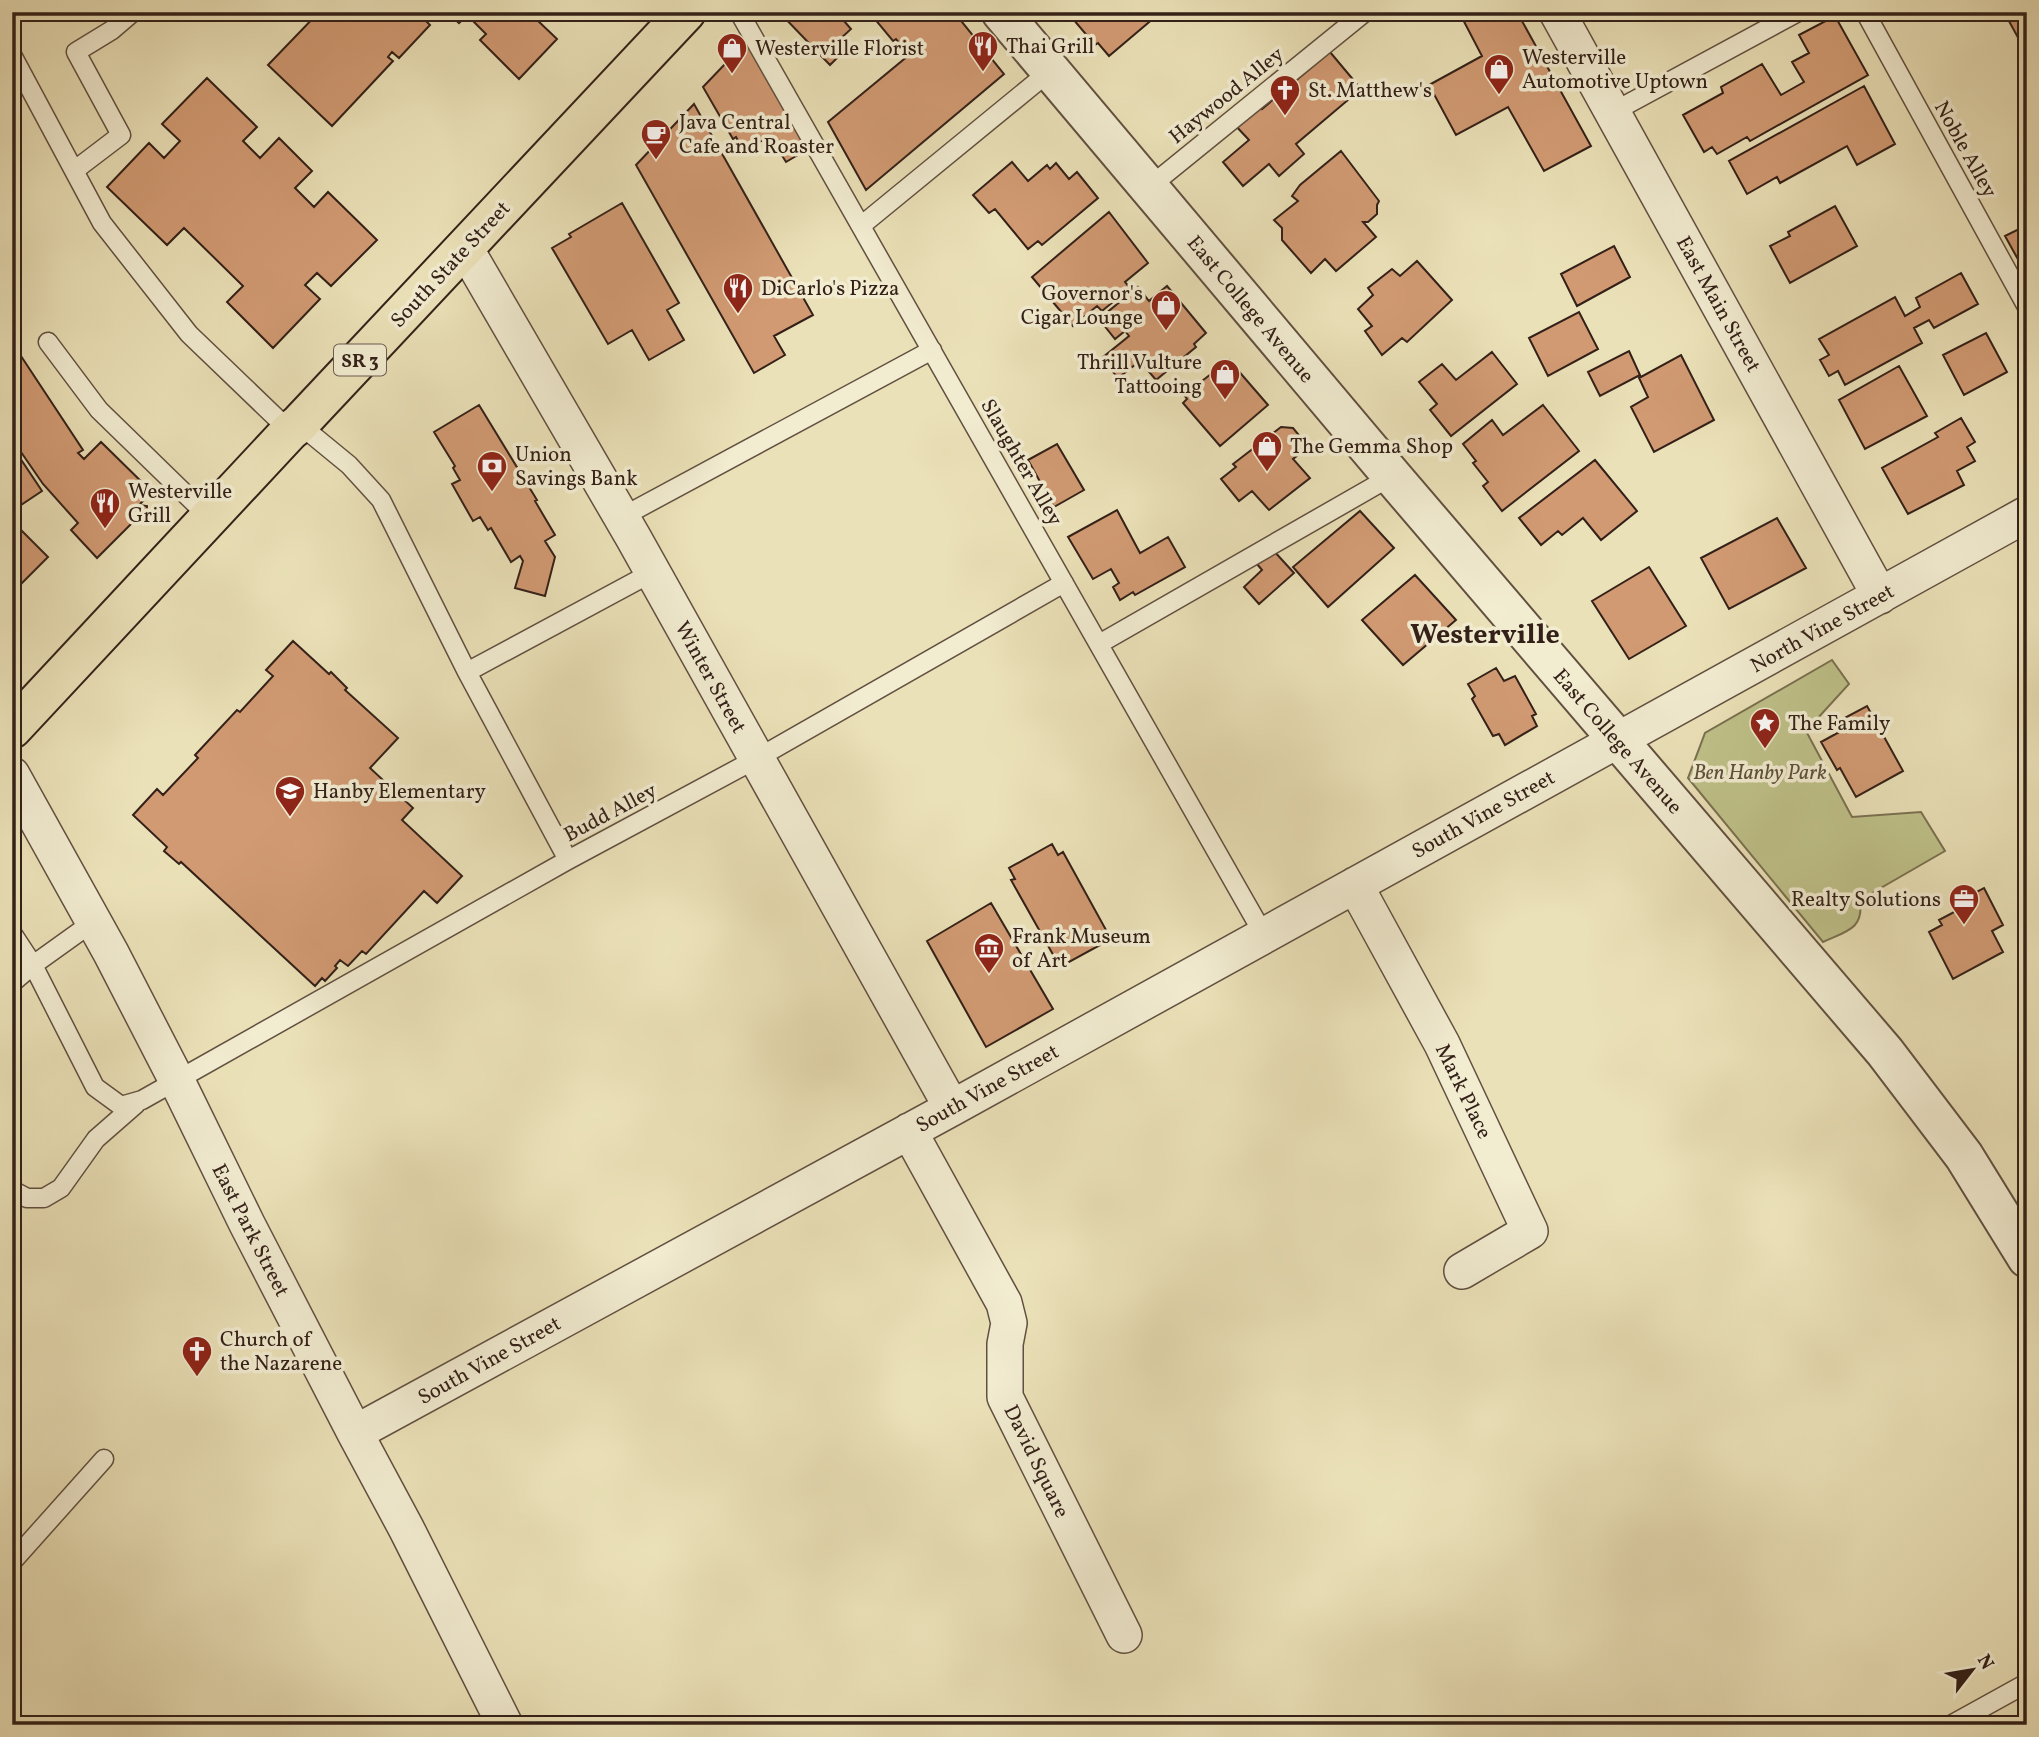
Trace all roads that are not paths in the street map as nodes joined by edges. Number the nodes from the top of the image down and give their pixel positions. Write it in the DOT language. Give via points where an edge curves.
graph roads {
  1 [pos="132,12"];
  2 [pos="686,12"];
  3 [pos="739,12"];
  4 [pos="1001,12"];
  5 [pos="1365,12"];
  6 [pos="1557,12"];
  7 [pos="1798,12"];
  8 [pos="1866,12"];
  9 [pos="12,55"];
  10 [pos="1050,71"];
  11 [pos="1613,112"];
  12 [pos="75,170"];
  13 [pos="1148,188"];
  14 [pos="862,225"];
  15 [pos="465,248"];
  16 [pos="2027,307"];
  17 [pos="48,342"];
  18 [pos="932,350"];
  19 [pos="294,427"];
  20 [pos="1392,476"];
  21 [pos="2027,514"];
  22 [pos="622,517"];
  23 [pos="210,518"];
  24 [pos="653,572"];
  25 [pos="1064,583"];
  26 [pos="1880,596"];
  27 [pos="1099,644"];
  28 [pos="467,672"];
  29 [pos="12,729"];
  30 [pos="1617,740"];
  31 [pos="756,759"];
  32 [pos="12,775"];
  33 [pos="568,860"];
  34 [pos="1355,885"];
  35 [pos="93,922"];
  36 [pos="12,933"];
  37 [pos="1264,935"];
  38 [pos="33,965"];
  39 [pos="12,983"];
  40 [pos="177,1081"];
  41 [pos="142,1100"];
  42 [pos="952,1108"];
  43 [pos="909,1130"];
  44 [pos="12,1190"];
  45 [pos="2027,1258"];
  46 [pos="1462,1271"];
  47 [pos="355,1433"];
  48 [pos="104,1459"];
  49 [pos="12,1562"];
  50 [pos="1124,1635"];
  51 [pos="2027,1683"];
  52 [pos="505,1725"];
  53 [pos="1951,1725"];
  1 -- 12 [label="lane" via="76,52 121,135"];
  2 -- 15 [label="main road, South State Street / SR 3"];
  3 -- 14 [label="lane, Slaughter Alley"];
  4 -- 10 [label="street, East College Avenue"];
  5 -- 13 [label="lane, Haywood Alley"];
  6 -- 11 [label="street, East Main Street"];
  7 -- 11 [label="lane"];
  8 -- 16 [label="lane, Noble Alley"];
  9 -- 12 [label="lane"];
  10 -- 13 [label="street, East College Avenue"];
  10 -- 14 [label="lane"];
  11 -- 26 [label="street, East Main Street"];
  12 -- 19 [label="lane" via="102,223 189,334"];
  13 -- 20 [label="street, East College Avenue"];
  14 -- 18 [label="lane, Slaughter Alley"];
  15 -- 19 [label="main road, South State Street / SR 3"];
  15 -- 22 [label="street, Winter Street"];
  17 -- 23 [label="lane" via="99,410"];
  18 -- 22 [label="lane"];
  18 -- 25 [label="lane, Slaughter Alley"];
  19 -- 23 [label="main road, South State Street / SR 3"];
  19 -- 28 [label="lane" via="349,465 381,500"];
  20 -- 27 [label="lane"];
  20 -- 30 [label="street, East College Avenue"];
  21 -- 26 [label="street, North Vine Street"];
  22 -- 24 [label="street, Winter Street"];
  23 -- 29 [label="main road, South State Street / SR 3"];
  24 -- 28 [label="lane"];
  24 -- 31 [label="street, Winter Street"];
  25 -- 27 [label="lane, Slaughter Alley"];
  25 -- 31 [label="lane, Budd Alley"];
  26 -- 30 [label="street, North Vine Street"];
  27 -- 37 [label="lane, Slaughter Alley"];
  28 -- 33 [label="lane"];
  30 -- 34 [label="street, South Vine Street"];
  30 -- 45 [label="street, East College Avenue" via="1885,1052 1964,1156"];
  31 -- 33 [label="lane, Budd Alley"];
  31 -- 42 [label="street, Winter Street"];
  32 -- 35 [label="street, East Park Street"];
  33 -- 40 [label="lane, Budd Alley"];
  34 -- 37 [label="street, South Vine Street"];
  34 -- 46 [label="street, Mark Place" via="1442,1044 1530,1231"];
  35 -- 38 [label="lane"];
  35 -- 40 [label="street, East Park Street"];
  36 -- 38 [label="lane"];
  37 -- 42 [label="street, South Vine Street"];
  38 -- 39 [label="lane"];
  38 -- 41 [label="lane" via="94,1087 121,1106"];
  40 -- 41 [label="lane, Budd Alley"];
  40 -- 47 [label="street, East Park Street"];
  41 -- 44 [label="lane, Budd Alley" via="96,1139 61,1188 44,1198 27,1198"];
  42 -- 43 [label="street, South Vine Street"];
  43 -- 47 [label="street, South Vine Street"];
  43 -- 50 [label="street, David Square" via="1004,1303 1009,1323 1005,1397"];
  47 -- 52 [label="street, East Park Street"];
  48 -- 49 [label="lane"];
  51 -- 53 [label="lane"];
}
